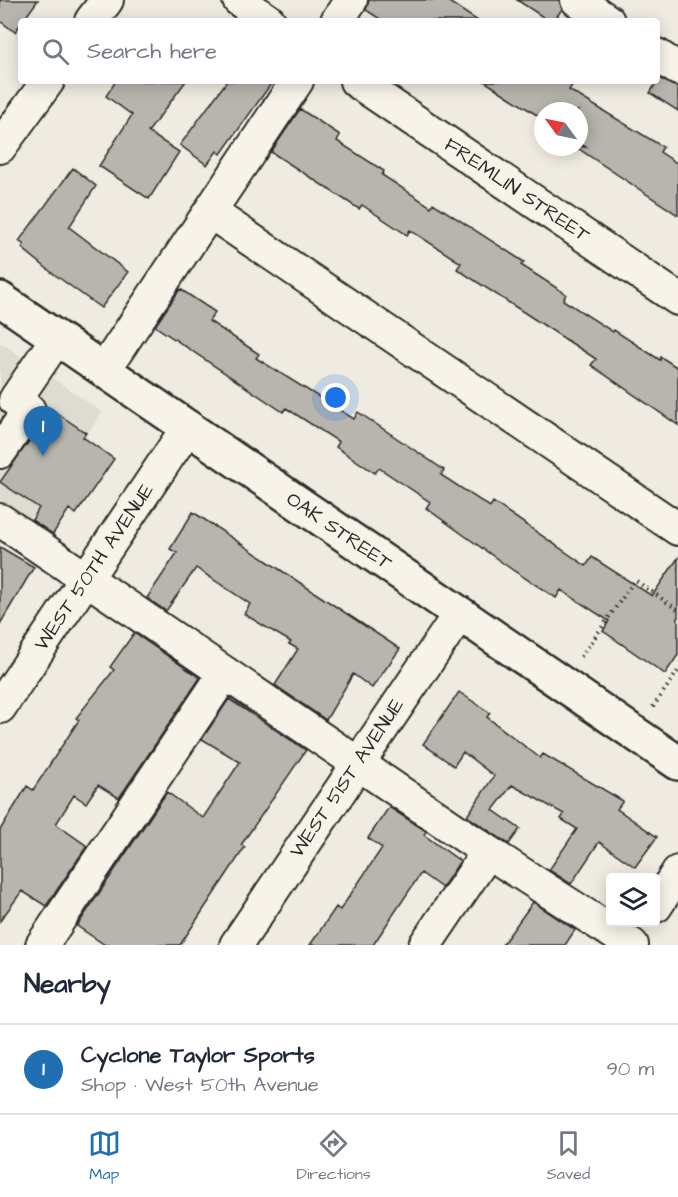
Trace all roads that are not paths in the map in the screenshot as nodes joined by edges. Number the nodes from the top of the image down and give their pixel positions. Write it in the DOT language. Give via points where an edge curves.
graph roads {
  1 [pos="107,0"];
  2 [pos="239,0"];
  3 [pos="351,0"];
  4 [pos="577,0"];
  5 [pos="94,18"];
  6 [pos="265,18"];
  7 [pos="339,18"];
  8 [pos="604,18"];
  9 [pos="660,57"];
  10 [pos="678,69"];
  11 [pos="46,84"];
  12 [pos="295,84"];
  13 [pos="360,84"];
  14 [pos="0,147"];
  15 [pos="210,212"];
  16 [pos="0,298"];
  17 [pos="678,299"];
  18 [pos="57,338"];
  19 [pos="104,370"];
  20 [pos="4,393"];
  21 [pos="188,427"];
  22 [pos="0,452"];
  23 [pos="0,520"];
  24 [pos="678,529"];
  25 [pos="86,578"];
  26 [pos="460,613"];
  27 [pos="225,673"];
  28 [pos="0,707"];
  29 [pos="358,762"];
  30 [pos="678,763"];
  31 [pos="488,852"];
  32 [pos="678,872"];
  33 [pos="660,900"];
  34 [pos="635,939"];
  35 [pos="42,945"];
  36 [pos="236,945"];
  37 [pos="426,945"];
  1 -- 5 [label="street"];
  2 -- 6 [label="street"];
  3 -- 7 [label="street"];
  4 -- 8 [label="street"];
  9 -- 10 [label="street"];
  11 -- 14 [label="street"];
  12 -- 15 [label="street"];
  13 -- 17 [label="street, FREMLIN STREET"];
  15 -- 19 [label="street"];
  15 -- 24 [label="street"];
  16 -- 18 [label="main road, OAK STREET"];
  18 -- 19 [label="main road, OAK STREET"];
  18 -- 20 [label="street"];
  19 -- 21 [label="main road, OAK STREET"];
  20 -- 22 [label="street" via="29,410"];
  21 -- 25 [label="street, WEST 50TH AVENUE"];
  21 -- 26 [label="main road, OAK STREET"];
  23 -- 25 [label="street"];
  25 -- 27 [label="street"];
  25 -- 28 [label="street, WEST 50TH AVENUE"];
  26 -- 29 [label="street, WEST 51ST AVENUE"];
  26 -- 30 [label="main road, OAK STREET"];
  27 -- 29 [label="street"];
  27 -- 35 [label="street"];
  29 -- 31 [label="street"];
  29 -- 36 [label="street, WEST 51ST AVENUE"];
  31 -- 34 [label="street"];
  31 -- 37 [label="street"];
  32 -- 33 [label="street"];
}
